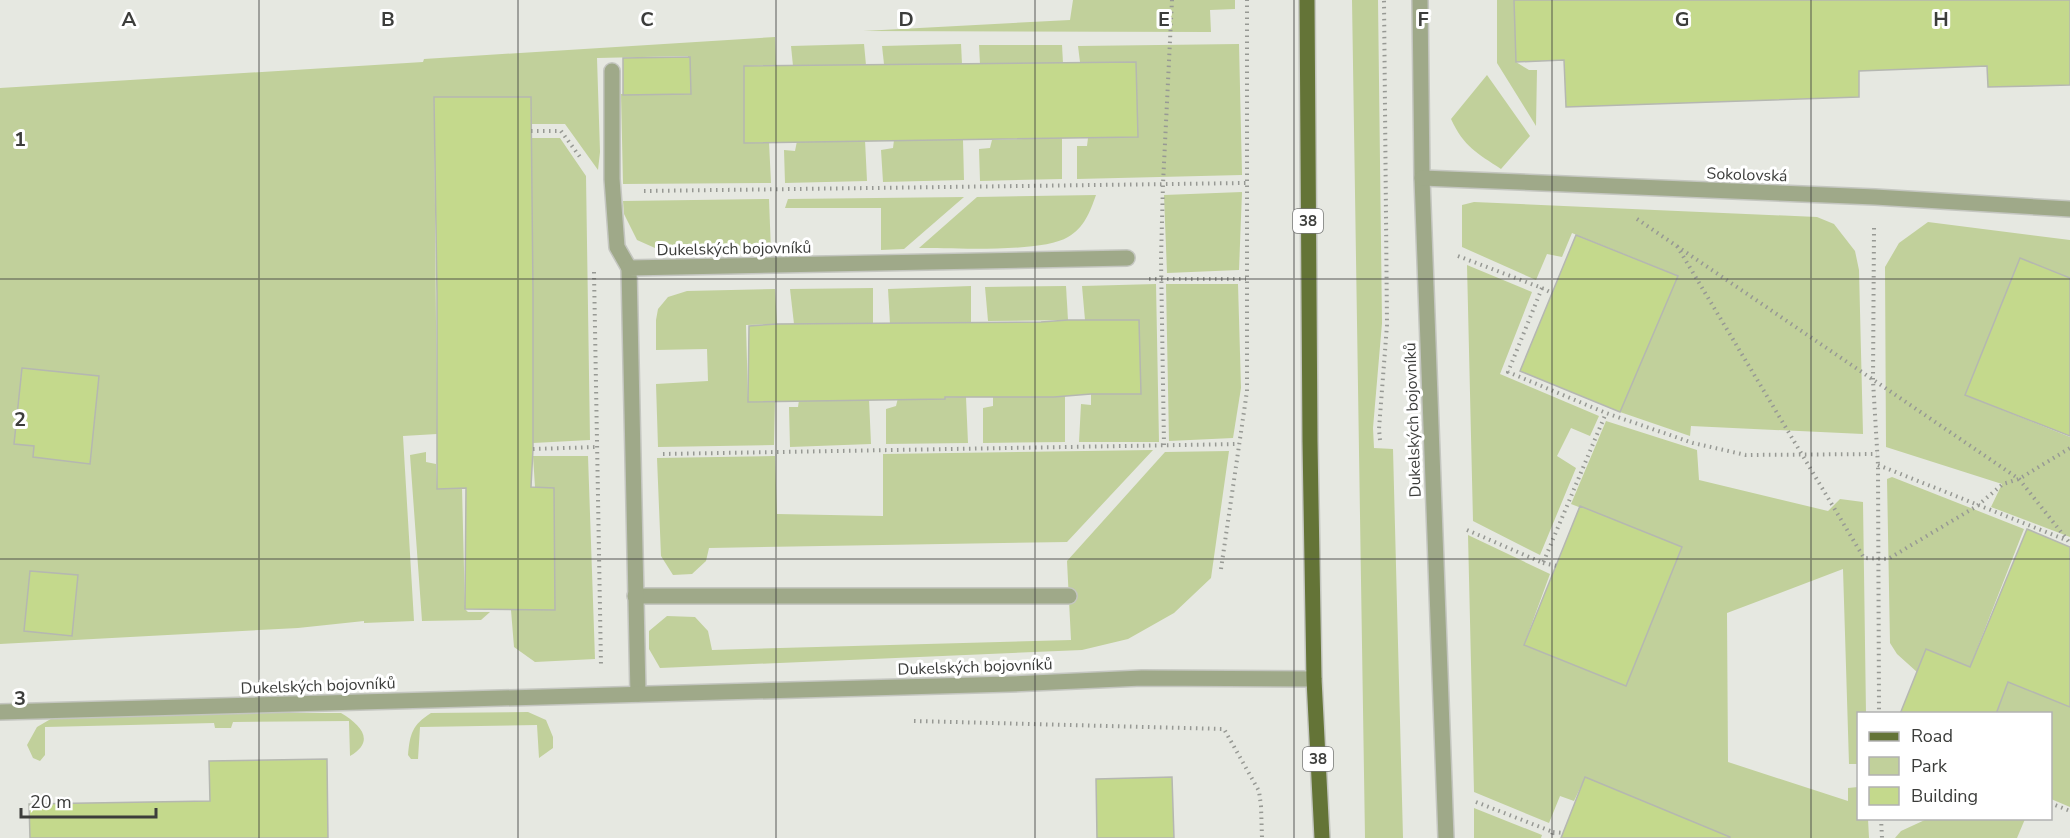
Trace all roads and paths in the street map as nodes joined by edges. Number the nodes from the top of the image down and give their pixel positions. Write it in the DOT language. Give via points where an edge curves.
graph roads {
  1 [pos="1172,0"];
  2 [pos="1247,0"];
  3 [pos="1307,0"];
  4 [pos="1384,0"];
  5 [pos="1420,0"];
  6 [pos="612,71"];
  7 [pos="531,131"];
  8 [pos="1422,178"];
  9 [pos="1247,183"];
  10 [pos="1162,184"];
  11 [pos="614,191"];
  12 [pos="1875,197"];
  13 [pos="2070,209"];
  14 [pos="1629,214"];
  15 [pos="1677,246"];
  16 [pos="1458,256"];
  17 [pos="1127,258"];
  18 [pos="629,268"];
  19 [pos="594,272"];
  20 [pos="1140,279"];
  21 [pos="1161,279"];
  22 [pos="1246,279"];
  23 [pos="1542,288"];
  24 [pos="1552,293"];
  25 [pos="1873,381"];
  26 [pos="1606,413"];
  27 [pos="1380,440"];
  28 [pos="1239,444"];
  29 [pos="1164,445"];
  30 [pos="597,447"];
  31 [pos="2070,447"];
  32 [pos="533,449"];
  33 [pos="633,454"];
  34 [pos="1877,454"];
  35 [pos="1801,455"];
  36 [pos="1878,465"];
  37 [pos="2019,478"];
  38 [pos="1977,506"];
  39 [pos="1464,528"];
  40 [pos="2070,542"];
  41 [pos="1877,560"];
  42 [pos="1543,563"];
  43 [pos="1557,566"];
  44 [pos="1221,569"];
  45 [pos="635,596"];
  46 [pos="1069,596"];
  47 [pos="1314,679"];
  48 [pos="638,694"];
  49 [pos="601,695"];
  50 [pos="0,712"];
  51 [pos="1879,712"];
  52 [pos="907,721"];
  53 [pos="1469,800"];
  54 [pos="2052,804"];
  55 [pos="2070,811"];
  56 [pos="1881,820"];
  57 [pos="1553,832"];
  58 [pos="1563,833"];
  59 [pos="1262,838"];
  60 [pos="1322,838"];
  61 [pos="1446,838"];
  62 [pos="1551,838"];
  63 [pos="1882,838"];
  1 -- 10 [label="path"];
  2 -- 9 [label="path"];
  3 -- 47 [label="main road, 38"];
  4 -- 27 [label="path" via="1387,325"];
  5 -- 8 [label="street, Dukelských bojovníků"];
  6 -- 11 [label="street"];
  7 -- 11 [label="path" via="561,131 592,174 592,190"];
  8 -- 12 [label="street, Sokolovská"];
  8 -- 61 [label="street, Dukelských bojovníků"];
  9 -- 10 [label="path"];
  9 -- 22 [label="path"];
  10 -- 11 [label="path"];
  10 -- 21 [label="path"];
  11 -- 18 [label="street" via="617,247"];
  12 -- 13 [label="street, Sokolovská"];
  12 -- 25 [label="path"];
  14 -- 15 [label="path"];
  15 -- 25 [label="path"];
  15 -- 35 [label="path"];
  16 -- 23 [label="path"];
  17 -- 18 [label="street, Dukelských bojovníků"];
  18 -- 33 [label="street"];
  19 -- 30 [label="path"];
  20 -- 21 [label="path"];
  21 -- 22 [label="path"];
  21 -- 29 [label="path"];
  22 -- 28 [label="path" via="1246,391"];
  23 -- 24 [label="path"];
  23 -- 26 [label="path" via="1508,372"];
  25 -- 34 [label="path"];
  25 -- 37 [label="path"];
  26 -- 35 [label="path" via="1693,443 1746,455"];
  26 -- 42 [label="path"];
  28 -- 29 [label="path"];
  28 -- 44 [label="path"];
  29 -- 33 [label="path"];
  30 -- 32 [label="path"];
  30 -- 49 [label="path"];
  31 -- 37 [label="path"];
  33 -- 45 [label="street"];
  34 -- 35 [label="path"];
  34 -- 36 [label="path"];
  35 -- 41 [label="path" via="1864,558"];
  36 -- 38 [label="path"];
  36 -- 41 [label="path"];
  37 -- 38 [label="path" via="2003,484"];
  37 -- 40 [label="path"];
  38 -- 40 [label="path"];
  38 -- 41 [label="path" via="1888,559"];
  39 -- 42 [label="path"];
  41 -- 51 [label="path"];
  42 -- 43 [label="path"];
  45 -- 46 [label="street"];
  45 -- 48 [label="street"];
  47 -- 48 [label="street, Dukelských bojovníků" via="1142,678"];
  47 -- 60 [label="main road, 38"];
  48 -- 49 [label="street, Dukelských bojovníků"];
  49 -- 50 [label="street, Dukelských bojovníků"];
  52 -- 59 [label="path" via="1224,729 1258,791"];
  53 -- 57 [label="path"];
  54 -- 55 [label="path"];
  56 -- 63 [label="path"];
  57 -- 58 [label="path"];
  57 -- 62 [label="path"];
}
